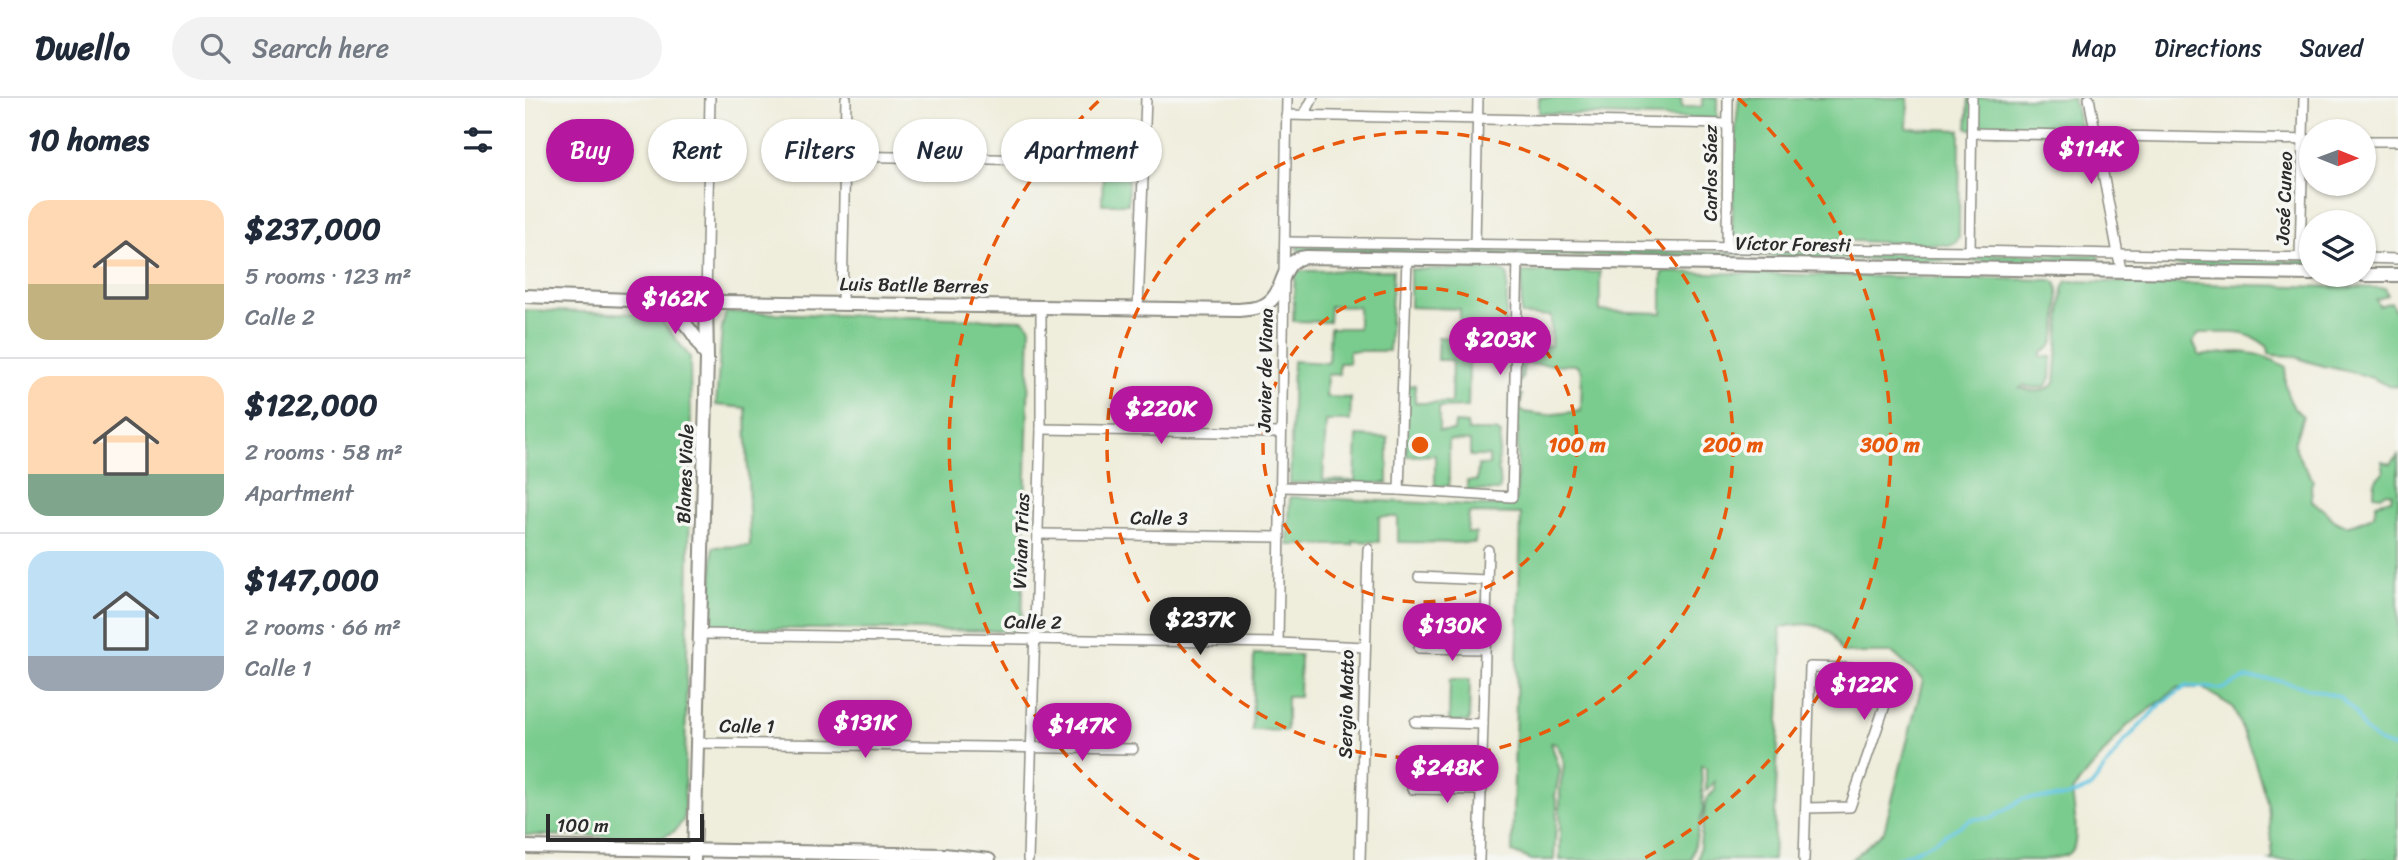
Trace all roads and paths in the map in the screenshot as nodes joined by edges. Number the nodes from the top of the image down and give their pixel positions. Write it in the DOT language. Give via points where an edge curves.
graph roads {
  1 [pos="711,98"];
  2 [pos="846,98"];
  3 [pos="1146,98"];
  4 [pos="1287,98"];
  5 [pos="1313,98"];
  6 [pos="1478,98"];
  7 [pos="1728,98"];
  8 [pos="1972,98"];
  9 [pos="2089,98"];
  10 [pos="2304,98"];
  11 [pos="1286,115"];
  12 [pos="1304,115"];
  13 [pos="1477,118"];
  14 [pos="845,119"];
  15 [pos="1145,119"];
  16 [pos="2306,119"];
  17 [pos="1728,124"];
  18 [pos="1972,133"];
  19 [pos="2096,135"];
  20 [pos="2299,140"];
  21 [pos="2377,141"];
  22 [pos="2398,141"];
  23 [pos="879,157"];
  24 [pos="1001,159"];
  25 [pos="844,182"];
  26 [pos="1142,182"];
  27 [pos="1286,242"];
  28 [pos="1475,244"];
  29 [pos="1727,248"];
  30 [pos="1970,250"];
  31 [pos="2119,254"];
  32 [pos="2299,257"];
  33 [pos="1407,258"];
  34 [pos="2376,258"];
  35 [pos="1518,259"];
  36 [pos="2398,259"];
  37 [pos="2121,270"];
  38 [pos="2299,274"];
  39 [pos="2376,275"];
  40 [pos="2398,275"];
  41 [pos="1284,276"];
  42 [pos="525,296"];
  43 [pos="657,301"];
  44 [pos="706,301"];
  45 [pos="842,303"];
  46 [pos="1041,307"];
  47 [pos="1138,309"];
  48 [pos="707,359"];
  49 [pos="1041,429"];
  50 [pos="1281,433"];
  51 [pos="1282,487"];
  52 [pos="1399,490"];
  53 [pos="1038,534"];
  54 [pos="1280,537"];
  55 [pos="1368,549"];
  56 [pos="1488,551"];
  57 [pos="1419,577"];
  58 [pos="1487,580"];
  59 [pos="700,634"];
  60 [pos="1035,640"];
  61 [pos="1278,643"];
  62 [pos="1365,647"];
  63 [pos="1419,648"];
  64 [pos="1485,649"];
  65 [pos="1415,722"];
  66 [pos="1483,724"];
  67 [pos="698,743"];
  68 [pos="1033,747"];
  69 [pos="1133,749"];
  70 [pos="1412,789"];
  71 [pos="1482,790"];
  72 [pos="1806,808"];
  73 [pos="525,847"];
  74 [pos="694,855"];
  75 [pos="985,860"];
  76 [pos="1028,860"];
  77 [pos="1360,860"];
  78 [pos="1479,860"];
  79 [pos="1804,860"];
  1 -- 44 [label="street, Blanes Viale"];
  2 -- 14 [label="street"];
  3 -- 15 [label="street"];
  4 -- 11 [label="street, Javier de Viana"];
  5 -- 12 [label="street"];
  6 -- 13 [label="street"];
  7 -- 17 [label="street, Carlos Sáez"];
  8 -- 18 [label="street"];
  9 -- 19 [label="street"];
  10 -- 16 [label="street, José Cuneo"];
  11 -- 12 [label="street"];
  11 -- 27 [label="street, Javier de Viana"];
  12 -- 13 [label="street"];
  13 -- 17 [label="street"];
  13 -- 28 [label="street"];
  17 -- 29 [label="street, Carlos Sáez"];
  18 -- 19 [label="street"];
  18 -- 30 [label="street"];
  19 -- 20 [label="street"];
  19 -- 31 [label="street"];
  21 -- 22 [label="street"];
  23 -- 24 [label="street"];
  25 -- 45 [label="street"];
  26 -- 47 [label="street"];
  27 -- 28 [label="street, Víctor Foresti"];
  27 -- 41 [label="street, Javier de Viana"];
  28 -- 29 [label="street, Víctor Foresti"];
  29 -- 30 [label="street, Víctor Foresti"];
  30 -- 31 [label="street, Víctor Foresti"];
  31 -- 32 [label="street, Víctor Foresti"];
  31 -- 37 [label="street"];
  33 -- 35 [label="street, Víctor Foresti"];
  33 -- 41 [label="street, Víctor Foresti" via="1298,257"];
  33 -- 52 [label="street"];
  34 -- 36 [label="street"];
  35 -- 37 [label="street, Víctor Foresti"];
  35 -- 52 [label="street" via="1513,497"];
  37 -- 38 [label="street, Víctor Foresti"];
  39 -- 40 [label="street"];
  41 -- 47 [label="street, Luis Batlle Berres" via="1274,298 1262,307"];
  41 -- 50 [label="street, Javier de Viana"];
  42 -- 43 [label="street, Luis Batlle Berres"];
  43 -- 44 [label="street, Luis Batlle Berres"];
  43 -- 48 [label="street" via="689,326"];
  44 -- 45 [label="street, Luis Batlle Berres"];
  44 -- 48 [label="street, Blanes Viale"];
  45 -- 46 [label="street, Luis Batlle Berres"];
  46 -- 47 [label="street, Luis Batlle Berres"];
  46 -- 49 [label="street, Vivian Trias"];
  48 -- 59 [label="street, Blanes Viale"];
  49 -- 50 [label="street"];
  49 -- 53 [label="street, Vivian Trias"];
  50 -- 51 [label="street, Javier de Viana"];
  51 -- 52 [label="street"];
  51 -- 54 [label="street, Javier de Viana"];
  53 -- 54 [label="street, Calle 3"];
  53 -- 60 [label="street, Vivian Trias"];
  54 -- 61 [label="street, Javier de Viana"];
  55 -- 62 [label="street, Sergio Matto"];
  56 -- 58 [label="street"];
  57 -- 58 [label="street"];
  58 -- 64 [label="street"];
  59 -- 60 [label="street, Calle 2"];
  59 -- 67 [label="street, Blanes Viale"];
  60 -- 61 [label="street, Calle 2"];
  60 -- 68 [label="street, Vivian Trias"];
  61 -- 62 [label="street, Calle 2"];
  62 -- 77 [label="street, Sergio Matto"];
  63 -- 64 [label="street"];
  64 -- 66 [label="street"];
  65 -- 66 [label="street"];
  66 -- 71 [label="street"];
  67 -- 68 [label="street, Calle 1"];
  67 -- 74 [label="street, Blanes Viale"];
  68 -- 69 [label="street, Calle 1"];
  68 -- 76 [label="street, Vivian Trias"];
  70 -- 71 [label="street"];
  71 -- 78 [label="street"];
  72 -- 72 [label="street" via="1810,667 1884,669 1893,682 1850,807"];
  72 -- 79 [label="street"];
  73 -- 74 [label="street"];
  74 -- 75 [label="street" via="944,855"];
}
